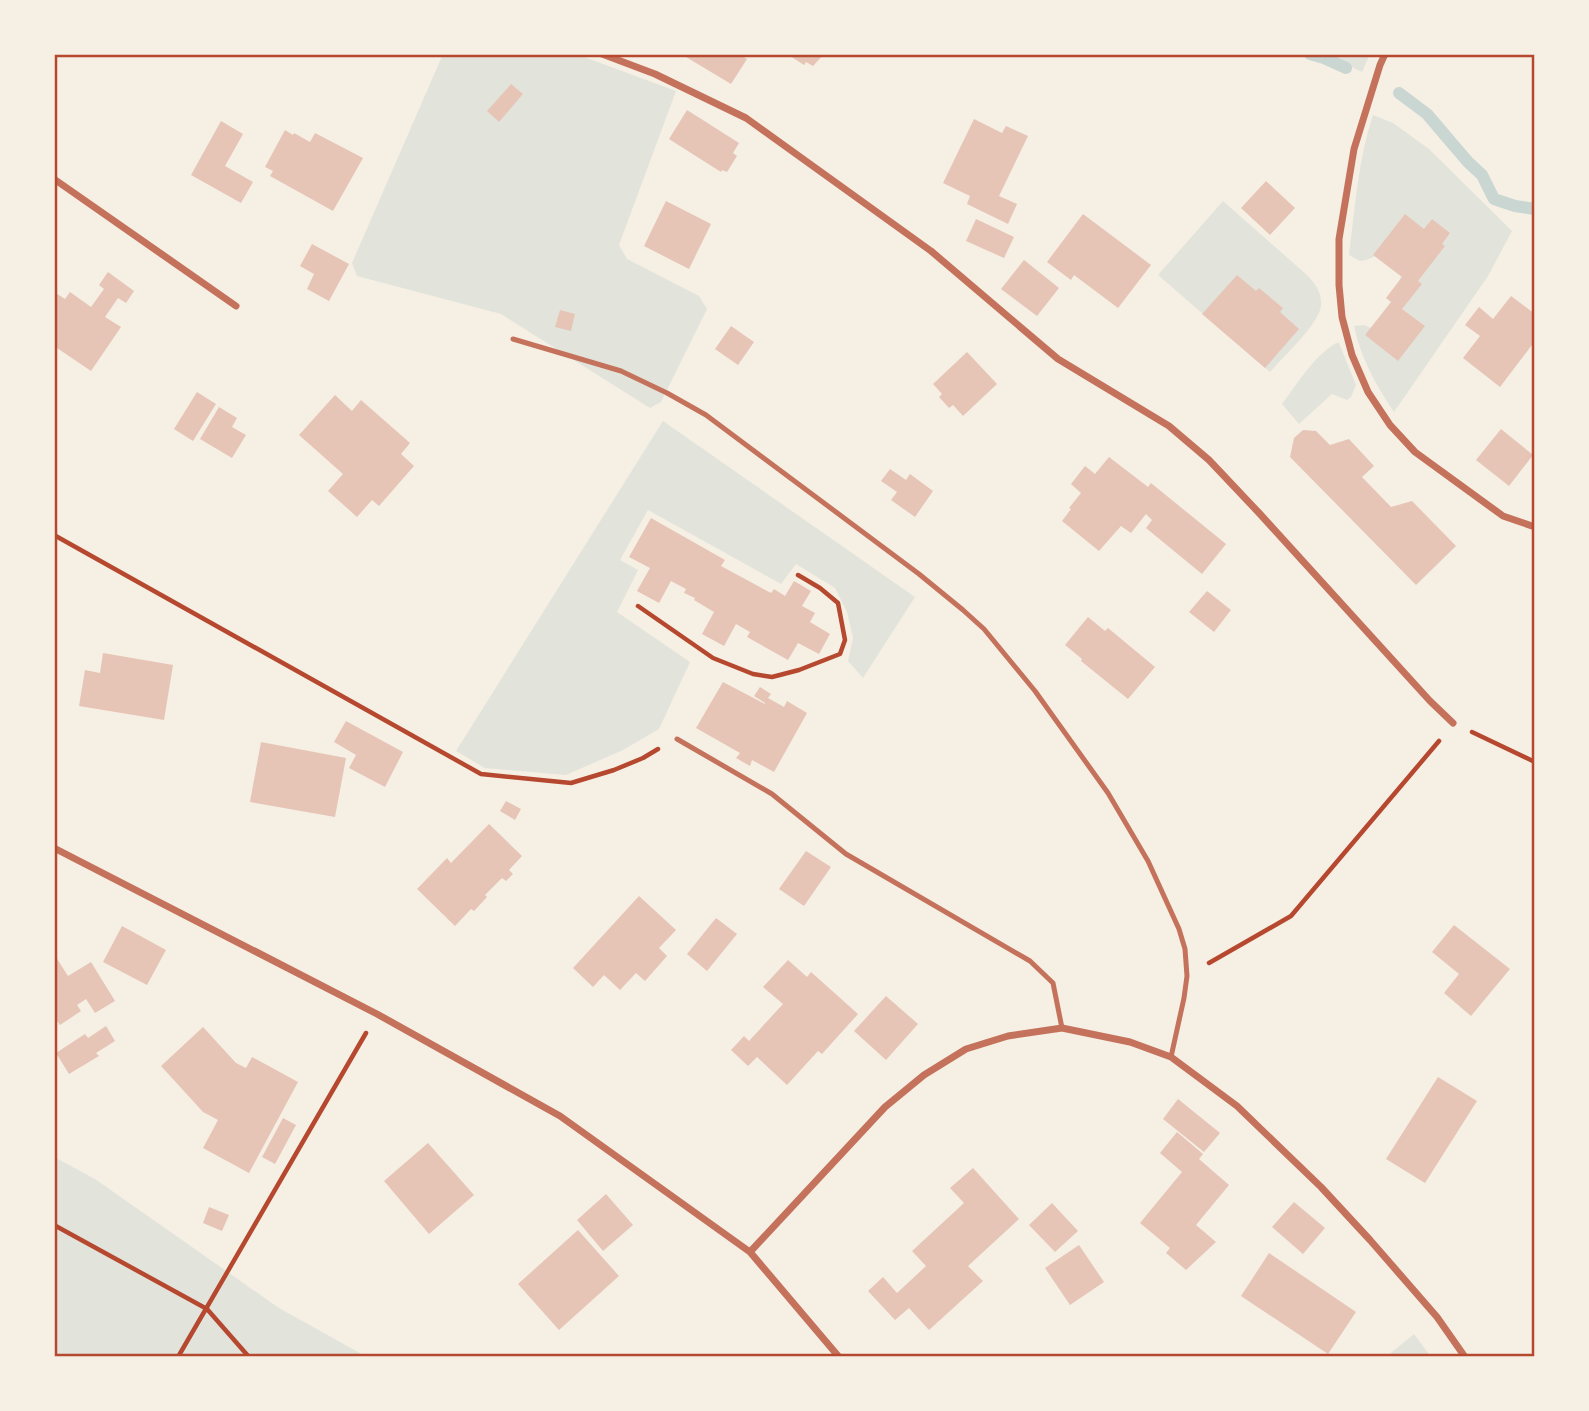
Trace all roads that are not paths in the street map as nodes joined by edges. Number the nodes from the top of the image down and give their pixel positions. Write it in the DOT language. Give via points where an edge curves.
graph roads {
  1 [pos="602,54"];
  2 [pos="1385,54"];
  3 [pos="54,179"];
  4 [pos="236,306"];
  5 [pos="513,339"];
  6 [pos="1535,527"];
  7 [pos="1453,723"];
  8 [pos="677,739"];
  9 [pos="54,848"];
  10 [pos="1062,1028"];
  11 [pos="1171,1057"];
  12 [pos="750,1252"];
  13 [pos="839,1357"];
  14 [pos="1465,1357"];
  1 -- 7 [label="street" via="746,118 931,251 1058,359 1169,426 1209,460"];
  2 -- 6 [label="street" via="1353,149 1339,239 1342,317 1352,355 1368,392 1416,452 1503,516"];
  3 -- 4 [label="street"];
  5 -- 11 [label="lane" via="621,371 706,415 919,574 984,629 1108,793 1148,860 1179,929 1187,976"];
  8 -- 10 [label="lane" via="772,794 846,854 1030,961 1053,983"];
  9 -- 12 [label="street" via="377,1014 560,1116"];
  10 -- 11 [label="street" via="1130,1042"];
  10 -- 12 [label="street" via="1008,1036 966,1049 924,1075 885,1107"];
  11 -- 14 [label="street" via="1237,1105 1321,1187"];
  12 -- 13 [label="street"];
}
